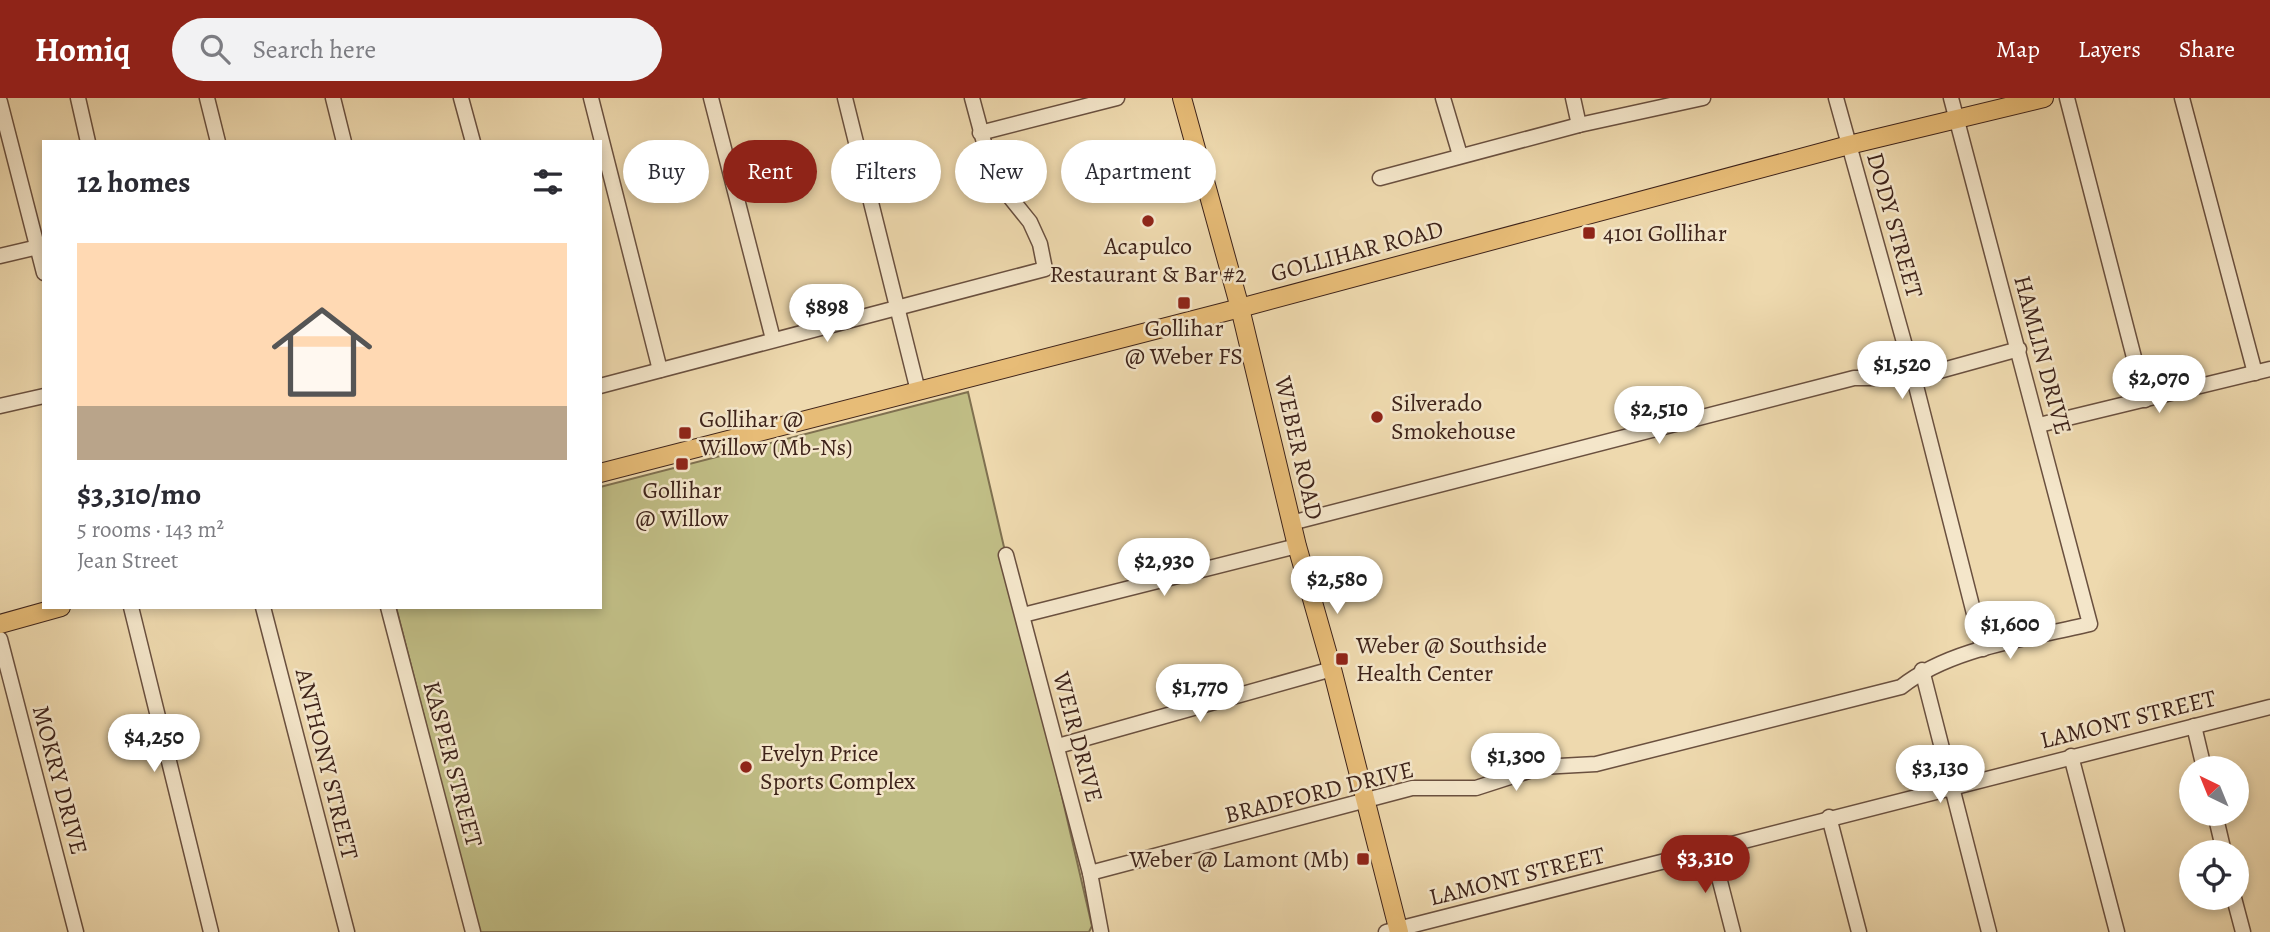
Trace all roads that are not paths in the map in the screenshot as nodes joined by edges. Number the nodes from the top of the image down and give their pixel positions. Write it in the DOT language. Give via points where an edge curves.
graph roads {
  1 [pos="78,98"];
  2 [pos="206,98"];
  3 [pos="333,98"];
  4 [pos="461,98"];
  5 [pos="591,98"];
  6 [pos="711,98"];
  7 [pos="845,98"];
  8 [pos="972,98"];
  9 [pos="1117,98"];
  10 [pos="1182,98"];
  11 [pos="1443,98"];
  12 [pos="1573,98"];
  13 [pos="1703,98"];
  14 [pos="1836,98"];
  15 [pos="1951,98"];
  16 [pos="2044,98"];
  17 [pos="2067,98"];
  18 [pos="2182,98"];
  19 [pos="1096,100"];
  20 [pos="0,102"];
  21 [pos="1957,121"];
  22 [pos="1579,125"];
  23 [pos="980,134"];
  24 [pos="88,140"];
  25 [pos="217,140"];
  26 [pos="344,140"];
  27 [pos="472,140"];
  28 [pos="602,140"];
  29 [pos="602,141"];
  30 [pos="1849,145"];
  31 [pos="1460,155"];
  32 [pos="1380,178"];
  33 [pos="38,247"];
  34 [pos="0,256"];
  35 [pos="42,264"];
  36 [pos="898,308"];
  37 [pos="1240,308"];
  38 [pos="773,339"];
  39 [pos="2019,349"];
  40 [pos="2270,369"];
  41 [pos="660,370"];
  42 [pos="2255,373"];
  43 [pos="1914,378"];
  44 [pos="602,385"];
  45 [pos="918,391"];
  46 [pos="42,396"];
  47 [pos="2144,400"];
  48 [pos="0,407"];
  49 [pos="2039,425"];
  50 [pos="602,472"];
  51 [pos="1291,523"];
  52 [pos="1297,546"];
  53 [pos="1006,555"];
  54 [pos="54,609"];
  55 [pos="131,609"];
  56 [pos="264,609"];
  57 [pos="389,609"];
  58 [pos="1023,615"];
  59 [pos="0,624"];
  60 [pos="2090,624"];
  61 [pos="0,639"];
  62 [pos="1983,649"];
  63 [pos="1332,669"];
  64 [pos="1922,670"];
  65 [pos="2270,707"];
  66 [pos="2194,726"];
  67 [pos="1058,746"];
  68 [pos="2071,756"];
  69 [pos="2201,756"];
  70 [pos="1954,787"];
  71 [pos="1366,801"];
  72 [pos="1829,817"];
  73 [pos="1712,850"];
  74 [pos="1090,873"];
  75 [pos="2238,910"];
  76 [pos="1394,931"];
  77 [pos="76,932"];
  78 [pos="211,932"];
  79 [pos="347,932"];
  80 [pos="473,932"];
  81 [pos="1101,932"];
  82 [pos="1733,932"];
  83 [pos="1859,932"];
  84 [pos="1989,932"];
  85 [pos="2117,932"];
  86 [pos="2243,932"];
  1 -- 24 [label="street"];
  2 -- 25 [label="street"];
  3 -- 26 [label="street"];
  4 -- 27 [label="street"];
  5 -- 28 [label="street"];
  6 -- 38 [label="street"];
  7 -- 36 [label="street"];
  8 -- 23 [label="street"];
  9 -- 19 [label="street"];
  10 -- 37 [label="main road, WEBER ROAD"];
  11 -- 31 [label="street"];
  12 -- 22 [label="street"];
  13 -- 22 [label="street"];
  14 -- 30 [label="street, DODY STREET"];
  15 -- 21 [label="street, HAMLIN DRIVE"];
  16 -- 21 [label="main road, GOLLIHAR ROAD"];
  17 -- 47 [label="street"];
  18 -- 42 [label="street"];
  19 -- 23 [label="street"];
  20 -- 33 [label="street"];
  21 -- 30 [label="main road, GOLLIHAR ROAD"];
  21 -- 39 [label="street, HAMLIN DRIVE"];
  22 -- 31 [label="street"];
  23 -- 36 [label="street" via="993,176 1030,222 1045,270"];
  29 -- 41 [label="street"];
  30 -- 37 [label="main road, GOLLIHAR ROAD"];
  30 -- 43 [label="street, DODY STREET"];
  31 -- 32 [label="street"];
  33 -- 34 [label="street"];
  33 -- 35 [label="street"];
  36 -- 38 [label="street"];
  36 -- 45 [label="street"];
  37 -- 45 [label="main road, GOLLIHAR ROAD"];
  37 -- 51 [label="main road, WEBER ROAD"];
  38 -- 41 [label="street"];
  39 -- 43 [label="street"];
  39 -- 49 [label="street, HAMLIN DRIVE"];
  40 -- 42 [label="street"];
  41 -- 44 [label="street"];
  42 -- 47 [label="street"];
  43 -- 51 [label="street" via="1854,378"];
  43 -- 62 [label="street, DODY STREET"];
  45 -- 50 [label="main road, GOLLIHAR ROAD"];
  46 -- 48 [label="street"];
  47 -- 49 [label="street"];
  49 -- 60 [label="street, HAMLIN DRIVE"];
  51 -- 52 [label="main road, WEBER ROAD"];
  52 -- 58 [label="street"];
  52 -- 63 [label="main road, WEBER ROAD"];
  53 -- 58 [label="street, WEIR DRIVE"];
  54 -- 59 [label="main road"];
  55 -- 78 [label="street"];
  56 -- 79 [label="street, ANTHONY STREET"];
  57 -- 80 [label="street, KASPER STREET"];
  58 -- 67 [label="street, WEIR DRIVE"];
  60 -- 62 [label="street, BRADFORD DRIVE"];
  61 -- 77 [label="street, MOKRY DRIVE"];
  62 -- 64 [label="street, BRADFORD DRIVE"];
  63 -- 67 [label="street"];
  63 -- 71 [label="main road, WEBER ROAD"];
  64 -- 70 [label="street"];
  64 -- 71 [label="street, BRADFORD DRIVE" via="1901,687 1596,764 1541,766 1476,788 1412,788"];
  65 -- 66 [label="street, LAMONT STREET"];
  66 -- 68 [label="street, LAMONT STREET"];
  66 -- 69 [label="street"];
  67 -- 74 [label="street, WEIR DRIVE"];
  68 -- 70 [label="street, LAMONT STREET"];
  68 -- 85 [label="street"];
  70 -- 72 [label="street, LAMONT STREET"];
  70 -- 84 [label="street"];
  71 -- 74 [label="street, BRADFORD DRIVE"];
  71 -- 76 [label="main road, WEBER ROAD"];
  72 -- 73 [label="street, LAMONT STREET"];
  72 -- 83 [label="street"];
  73 -- 76 [label="street, LAMONT STREET"];
  73 -- 82 [label="street"];
  74 -- 81 [label="street, WEIR DRIVE"];
  75 -- 86 [label="street"];
}
